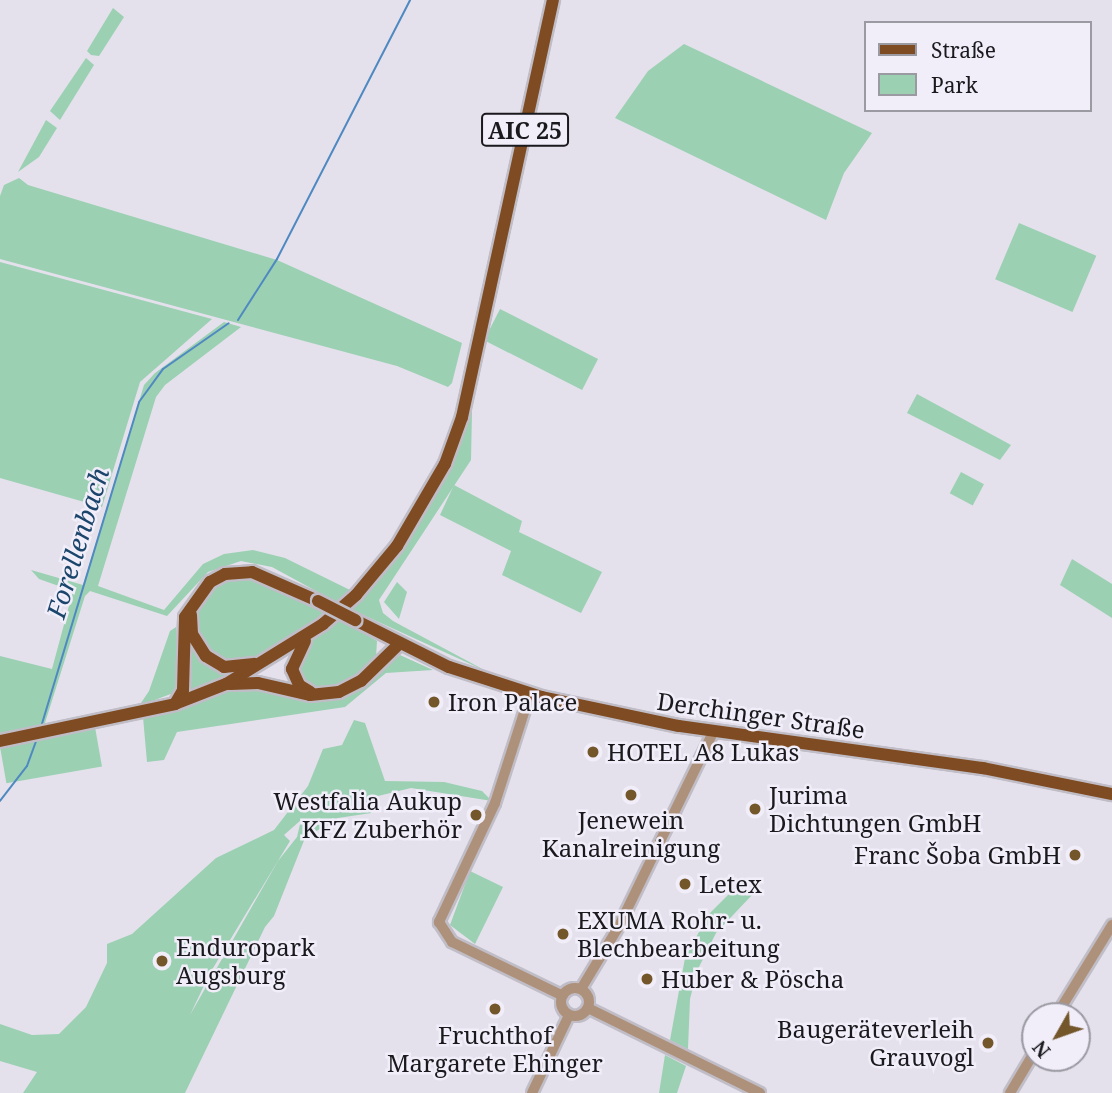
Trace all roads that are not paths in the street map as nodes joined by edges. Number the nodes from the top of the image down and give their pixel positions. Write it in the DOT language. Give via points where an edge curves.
graph roads {
  1 [pos="553,0"];
  2 [pos="187,627"];
  3 [pos="308,636"];
  4 [pos="394,641"];
  5 [pos="268,661"];
  6 [pos="226,684"];
  7 [pos="317,694"];
  8 [pos="530,694"];
  9 [pos="175,704"];
  10 [pos="713,732"];
  11 [pos="0,741"];
  12 [pos="1112,794"];
  13 [pos="1112,925"];
  14 [pos="581,989"];
  15 [pos="563,996"];
  16 [pos="1065,1002"];
  17 [pos="588,1008"];
  18 [pos="569,1015"];
  19 [pos="1022,1072"];
  20 [pos="532,1093"];
  21 [pos="760,1093"];
  22 [pos="1010,1093"];
  1 -- 3 [label="main road, AIC 25" via="479,349 445,464 397,546 356,595"];
  2 -- 4 [label="main road, Derchinger Straße, bridge" via="193,601 217,578 244,571 276,579"];
  2 -- 5 [label="main road" via="197,646 218,664 240,668"];
  2 -- 9 [label="main road" via="183,690"];
  3 -- 5 [label="main road, AIC 25"];
  3 -- 7 [label="main road" via="294,657 292,670 299,685"];
  4 -- 7 [label="main road" via="374,669 350,687"];
  4 -- 8 [label="main road, Derchinger Straße" via="480,679"];
  5 -- 6 [label="main road, AIC 25"];
  6 -- 7 [label="main road" via="258,683"];
  6 -- 9 [label="main road, AIC 25"];
  8 -- 10 [label="main road, Derchinger Straße"];
  8 -- 15 [label="street" via="495,803 439,922 452,942"];
  9 -- 11 [label="main road, AIC 25"];
  10 -- 12 [label="main road, Derchinger Straße" via="983,768"];
  10 -- 14 [label="street" via="619,926"];
  13 -- 16 [label="street"];
  14 -- 15 [label="street" via="568,990"];
  14 -- 17 [label="street" via="588,997"];
  15 -- 18 [label="street" via="563,1009"];
  17 -- 18 [label="street" via="578,1016"];
  17 -- 21 [label="street"];
  18 -- 20 [label="street"];
  19 -- 22 [label="street"];
}
